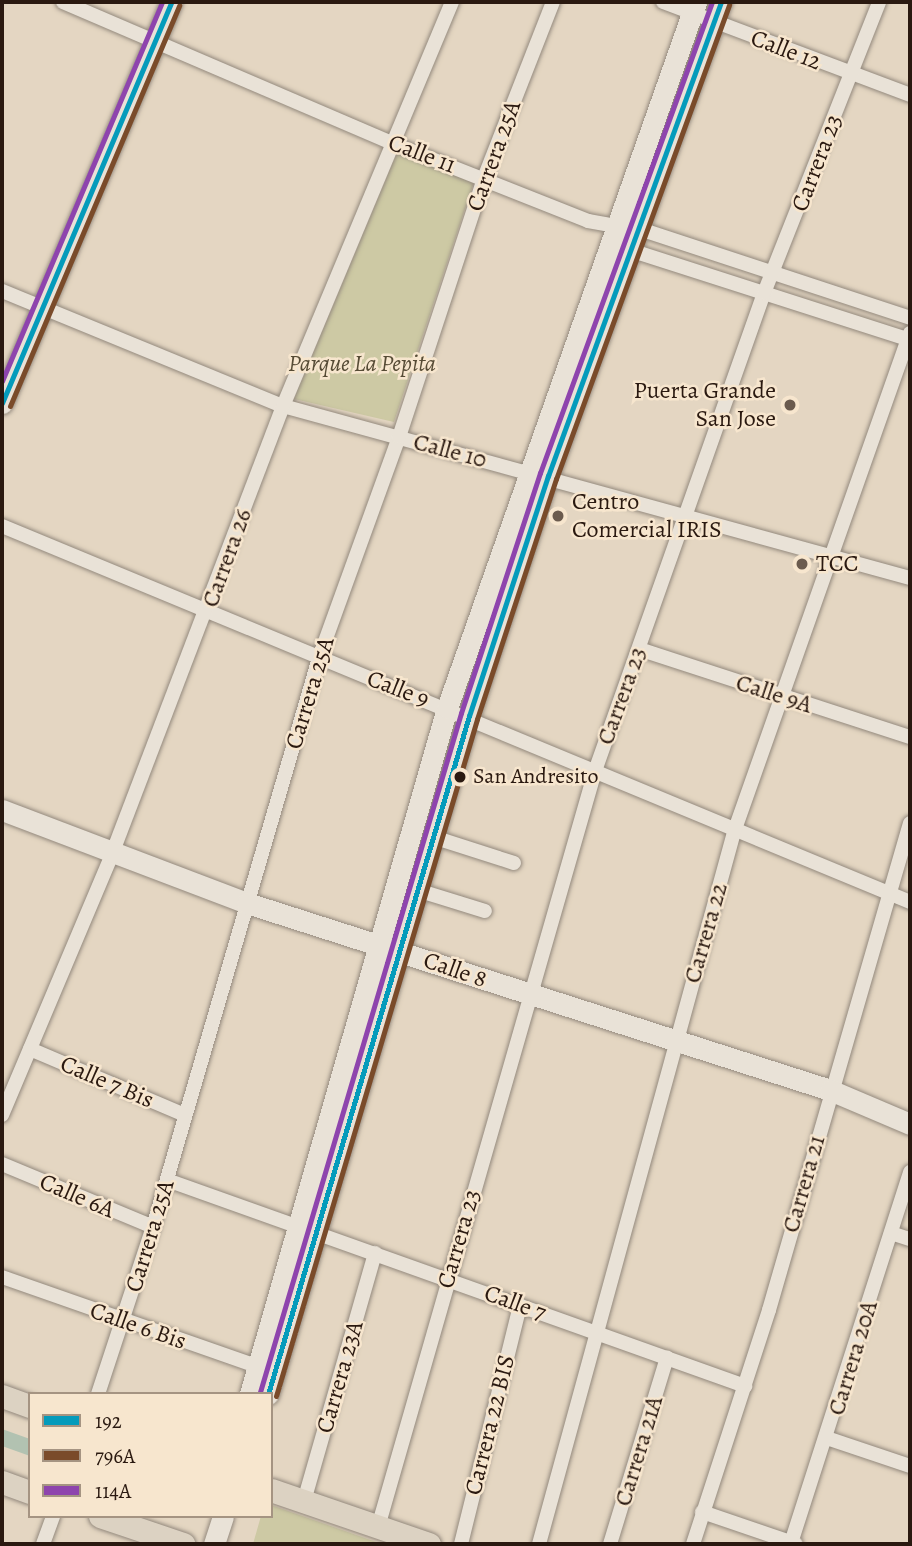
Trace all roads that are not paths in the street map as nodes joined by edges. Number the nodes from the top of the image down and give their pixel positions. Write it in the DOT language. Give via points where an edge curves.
graph roads {
  1 [pos="63,2"];
  2 [pos="172,2"];
  3 [pos="453,2"];
  4 [pos="554,2"];
  5 [pos="663,2"];
  6 [pos="721,2"];
  7 [pos="879,2"];
  8 [pos="694,7"];
  9 [pos="713,22"];
  10 [pos="155,40"];
  11 [pos="851,75"];
  12 [pos="910,95"];
  13 [pos="394,144"];
  14 [pos="484,178"];
  15 [pos="615,226"];
  16 [pos="634,240"];
  17 [pos="774,273"];
  18 [pos="2,291"];
  19 [pos="764,293"];
  20 [pos="43,308"];
  21 [pos="910,318"];
  22 [pos="909,338"];
  23 [pos="2,403"];
  24 [pos="283,406"];
  25 [pos="399,438"];
  26 [pos="538,473"];
  27 [pos="689,516"];
  28 [pos="2,526"];
  29 [pos="831,555"];
  30 [pos="910,578"];
  31 [pos="207,611"];
  32 [pos="639,649"];
  33 [pos="319,658"];
  34 [pos="780,697"];
  35 [pos="447,708"];
  36 [pos="469,716"];
  37 [pos="910,737"];
  38 [pos="595,771"];
  39 [pos="2,810"];
  40 [pos="910,823"];
  41 [pos="734,832"];
  42 [pos="433,837"];
  43 [pos="112,854"];
  44 [pos="514,863"];
  45 [pos="417,890"];
  46 [pos="888,892"];
  47 [pos="247,902"];
  48 [pos="910,902"];
  49 [pos="485,912"];
  50 [pos="390,948"];
  51 [pos="528,996"];
  52 [pos="675,1042"];
  53 [pos="30,1049"];
  54 [pos="830,1090"];
  55 [pos="3,1106"];
  56 [pos="185,1115"];
  57 [pos="910,1125"];
  58 [pos="2,1164"];
  59 [pos="910,1172"];
  60 [pos="167,1180"];
  61 [pos="153,1227"];
  62 [pos="306,1228"];
  63 [pos="891,1233"];
  64 [pos="910,1239"];
  65 [pos="375,1253"];
  66 [pos="2,1278"];
  67 [pos="447,1279"];
  68 [pos="520,1305"];
  69 [pos="124,1323"];
  70 [pos="598,1333"];
  71 [pos="667,1358"];
  72 [pos="266,1369"];
  73 [pos="745,1386"];
  74 [pos="98,1392"];
  75 [pos="251,1392"];
  76 [pos="268,1392"];
  77 [pos="2,1396"];
  78 [pos="28,1405"];
  79 [pos="827,1438"];
  80 [pos="910,1465"];
  81 [pos="2,1482"];
  82 [pos="28,1491"];
  83 [pos="273,1491"];
  84 [pos="304,1501"];
  85 [pos="702,1512"];
  86 [pos="52,1518"];
  87 [pos="106,1518"];
  88 [pos="222,1518"];
  89 [pos="378,1527"];
  90 [pos="793,1543"];
  91 [pos="43,1544"];
  92 [pos="183,1544"];
  93 [pos="214,1544"];
  94 [pos="429,1544"];
  95 [pos="461,1544"];
  96 [pos="539,1544"];
  97 [pos="610,1544"];
  98 [pos="693,1544"];
  1 -- 10 [label="street, Calle 11"];
  2 -- 10 [label="main road"];
  3 -- 13 [label="street, Carrera 26"];
  4 -- 14 [label="street, Carrera 25A"];
  5 -- 8 [label="street, Calle 12"];
  6 -- 9 [label="main road"];
  7 -- 11 [label="street, Carrera 23"];
  8 -- 9 [label="street, Calle 12"];
  8 -- 15 [label="main road"];
  9 -- 11 [label="street, Calle 12"];
  9 -- 16 [label="main road"];
  10 -- 13 [label="street, Calle 11"];
  10 -- 20 [label="main road"];
  11 -- 12 [label="street, Calle 12"];
  11 -- 17 [label="street, Carrera 23"];
  13 -- 14 [label="street, Calle 11"];
  13 -- 24 [label="street, Carrera 26"];
  14 -- 15 [label="street, Calle 11" via="588,221"];
  14 -- 25 [label="street, Carrera 25A"];
  15 -- 16 [label="street, Calle 11"];
  15 -- 26 [label="main road"];
  16 -- 17 [label="street, Calle 11"];
  16 -- 19 [label="street, Calle 11"];
  16 -- 26 [label="main road"];
  17 -- 19 [label="street, Carrera 23"];
  17 -- 21 [label="street, Calle 11"];
  18 -- 20 [label="street, Calle 10"];
  19 -- 22 [label="street, Calle 11"];
  19 -- 27 [label="street, Carrera 23"];
  20 -- 23 [label="main road"];
  20 -- 24 [label="street, Calle 10"];
  22 -- 29 [label="street, Carrera 22"];
  24 -- 25 [label="street, Calle 10"];
  24 -- 31 [label="street, Carrera 26"];
  25 -- 26 [label="street, Calle 10"];
  25 -- 33 [label="street, Carrera 25A"];
  26 -- 27 [label="street, Calle 10"];
  26 -- 35 [label="main road"];
  26 -- 36 [label="main road"];
  27 -- 29 [label="street, Calle 10"];
  27 -- 32 [label="street, Carrera 23"];
  28 -- 31 [label="street, Calle 9"];
  29 -- 30 [label="street, Calle 10"];
  29 -- 34 [label="street, Carrera 22"];
  31 -- 33 [label="street, Calle 9"];
  31 -- 43 [label="street, Carrera 26"];
  32 -- 34 [label="street, Calle 9A"];
  32 -- 38 [label="street, Carrera 23"];
  33 -- 35 [label="street, Calle 9"];
  33 -- 47 [label="street, Carrera 25A"];
  34 -- 37 [label="street, Calle 9A"];
  34 -- 41 [label="street, Carrera 22"];
  35 -- 36 [label="street, Calle 9"];
  35 -- 50 [label="main road"];
  36 -- 38 [label="street, Calle 9"];
  36 -- 42 [label="main road"];
  38 -- 41 [label="street, Calle 9"];
  38 -- 51 [label="street, Carrera 23"];
  39 -- 43 [label="main road, Calle 8"];
  40 -- 46 [label="street, Carrera 21"];
  41 -- 46 [label="street, Calle 9"];
  41 -- 52 [label="street, Carrera 22"];
  42 -- 44 [label="street"];
  42 -- 45 [label="main road"];
  43 -- 47 [label="main road, Calle 8"];
  43 -- 53 [label="street, Carrera 26"];
  45 -- 49 [label="street"];
  45 -- 50 [label="main road"];
  46 -- 48 [label="street, Calle 9"];
  46 -- 54 [label="street, Carrera 21"];
  47 -- 50 [label="main road, Calle 8"];
  47 -- 56 [label="street, Carrera 25A"];
  50 -- 51 [label="main road, Calle 8"];
  50 -- 62 [label="main road"];
  51 -- 52 [label="main road, Calle 8"];
  51 -- 67 [label="street, Carrera 23"];
  52 -- 54 [label="main road, Calle 8"];
  52 -- 70 [label="street, Carrera 22"];
  53 -- 55 [label="street, Carrera 26"];
  53 -- 56 [label="street, Calle 7 Bis"];
  54 -- 57 [label="main road, Calle 8"];
  54 -- 73 [label="street, Carrera 21"];
  56 -- 60 [label="street, Carrera 25A"];
  58 -- 61 [label="street, Calle 6A"];
  59 -- 63 [label="street, Carrera 20A"];
  60 -- 61 [label="street, Carrera 25A"];
  60 -- 62 [label="street, Calle 7"];
  61 -- 69 [label="street, Carrera 25A"];
  62 -- 65 [label="street, Calle 7"];
  62 -- 72 [label="main road"];
  63 -- 64 [label="street"];
  63 -- 79 [label="street, Carrera 20A"];
  65 -- 67 [label="street, Calle 7"];
  65 -- 84 [label="street, Carrera 23A"];
  66 -- 69 [label="street, Calle 6 Bis"];
  67 -- 68 [label="street, Calle 7"];
  67 -- 89 [label="street, Carrera 23"];
  68 -- 70 [label="street, Calle 7"];
  68 -- 95 [label="street, Carrera 22 BIS"];
  69 -- 72 [label="street, Calle 6 Bis"];
  69 -- 74 [label="street, Carrera 25A"];
  70 -- 71 [label="street, Calle 7"];
  70 -- 96 [label="street, Carrera 22"];
  71 -- 73 [label="street, Calle 7"];
  71 -- 97 [label="street, Carrera 21A"];
  72 -- 75 [label="main road"];
  72 -- 76 [label="main road"];
  73 -- 85 [label="street, Carrera 21"];
  77 -- 78 [label="main road"];
  79 -- 80 [label="street"];
  79 -- 90 [label="street, Carrera 20A"];
  81 -- 82 [label="main road"];
  83 -- 84 [label="main road"];
  84 -- 89 [label="main road"];
  85 -- 90 [label="street"];
  85 -- 98 [label="street, Carrera 21"];
  86 -- 91 [label="street"];
  87 -- 92 [label="main road"];
  88 -- 93 [label="main road"];
  89 -- 94 [label="main road"];
}
